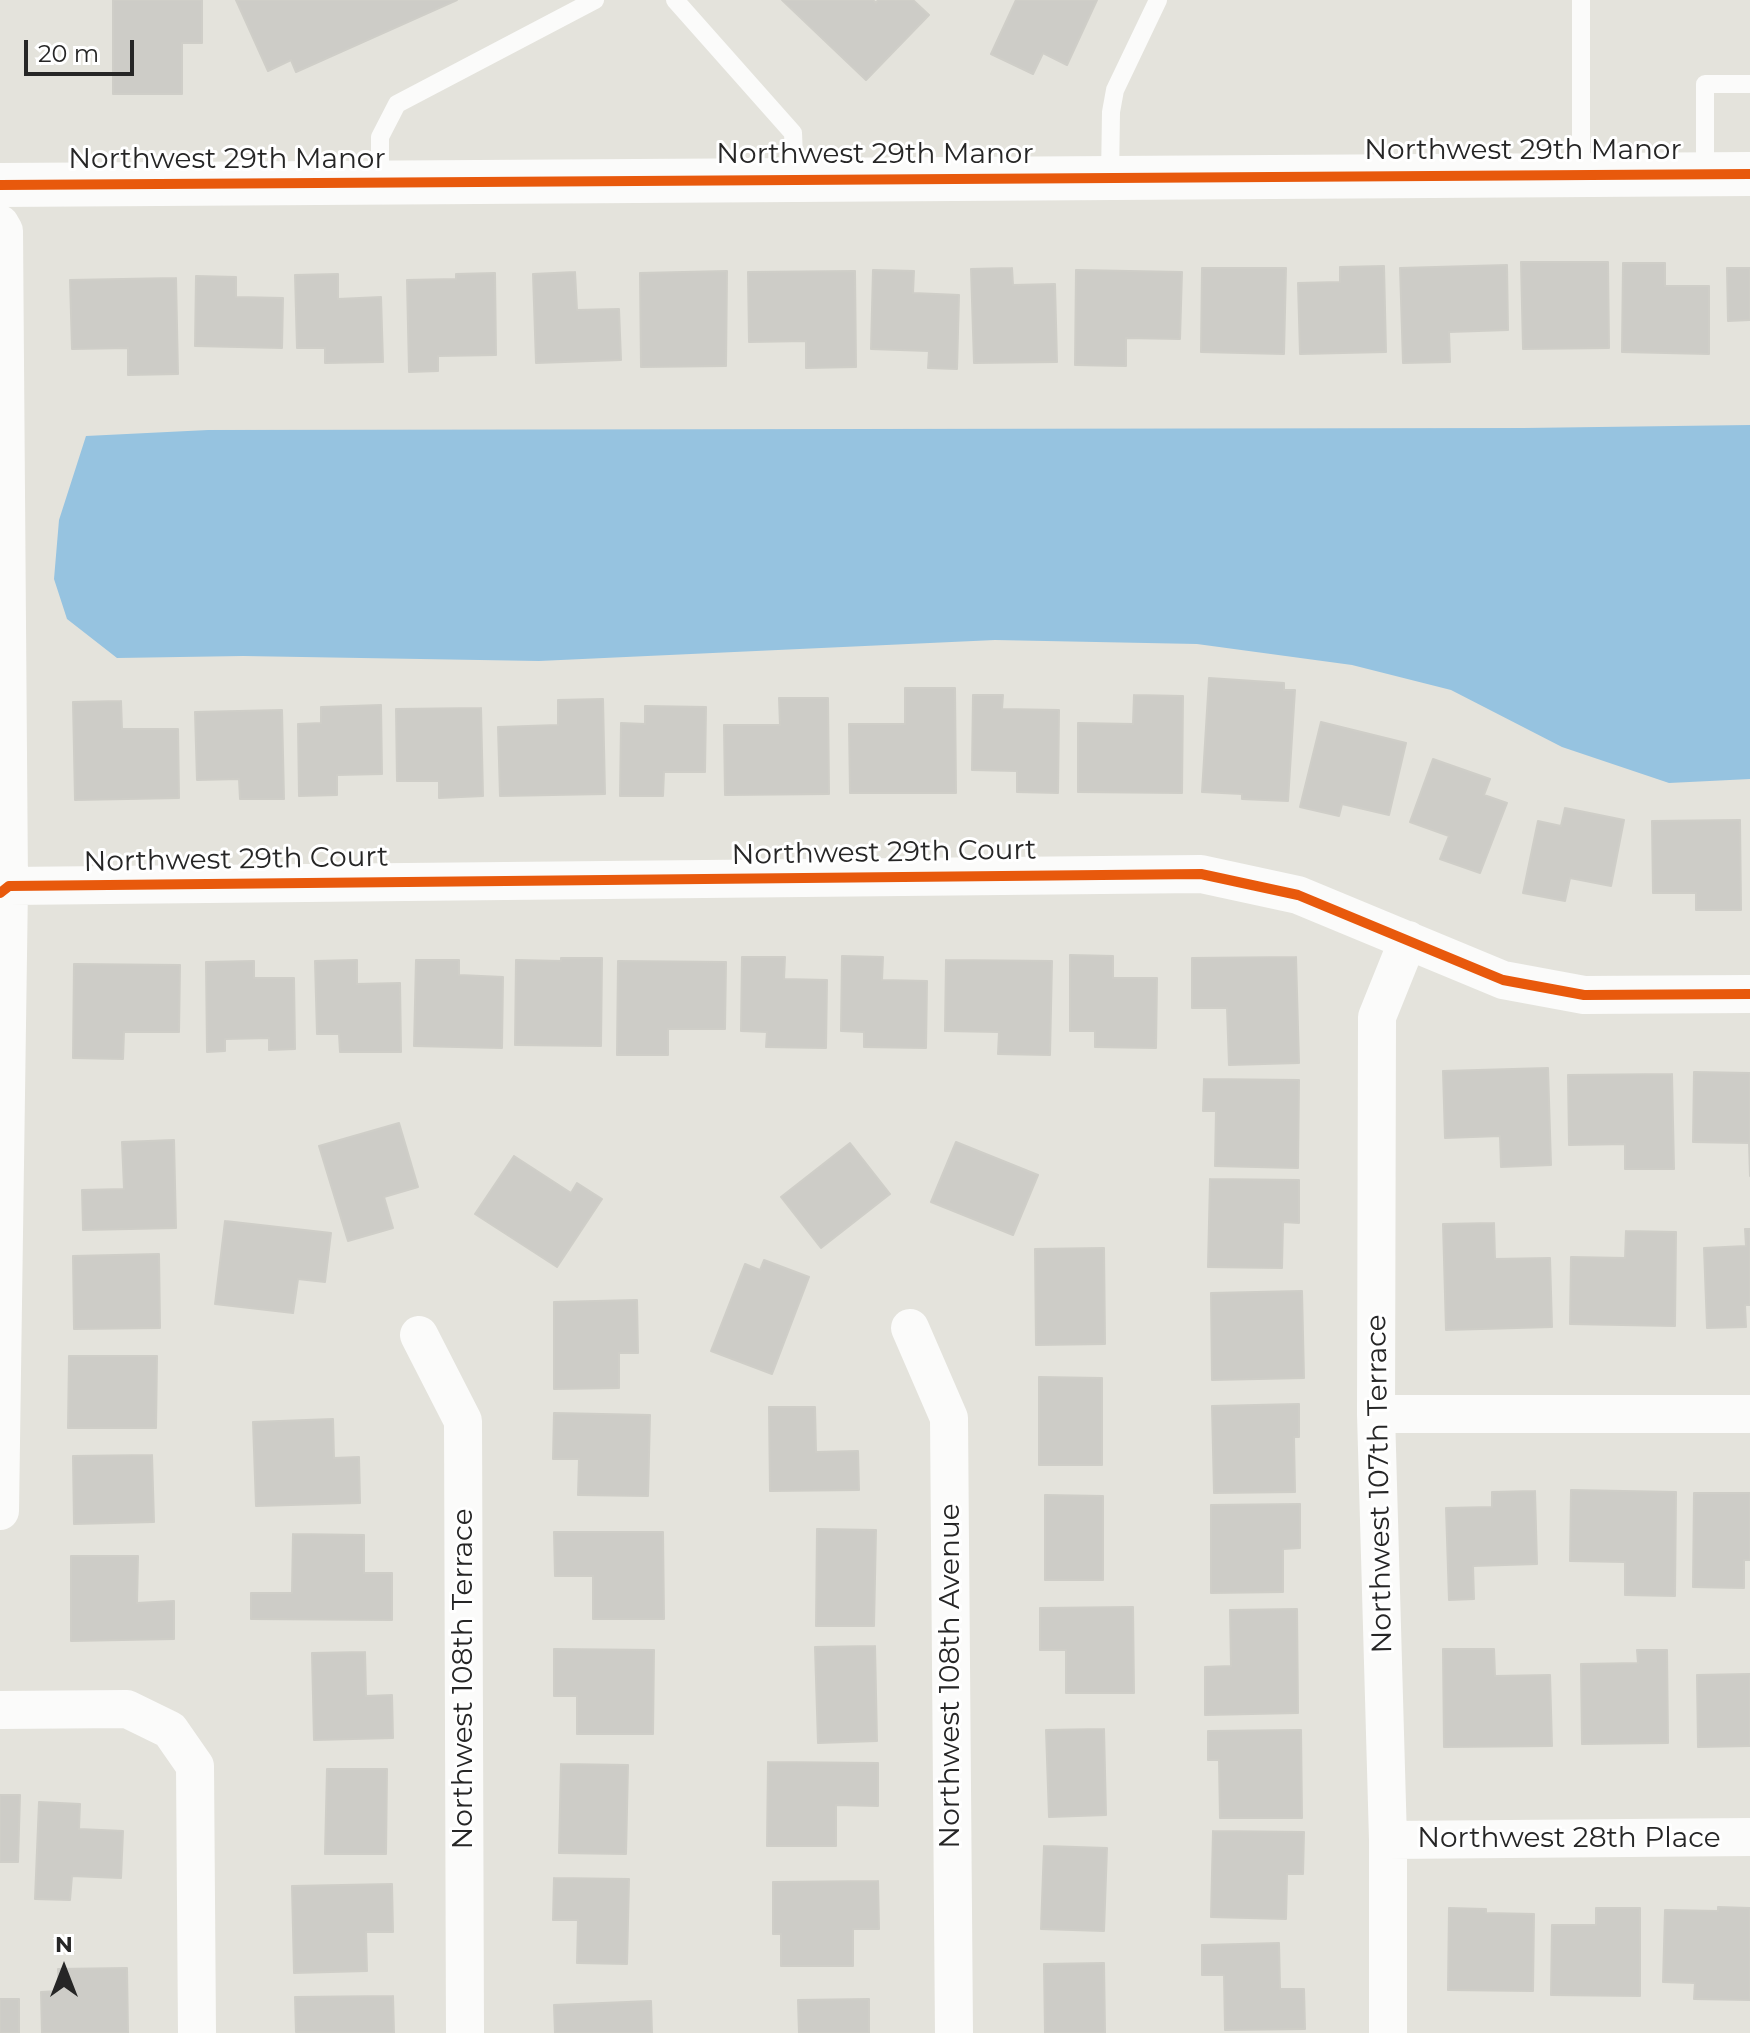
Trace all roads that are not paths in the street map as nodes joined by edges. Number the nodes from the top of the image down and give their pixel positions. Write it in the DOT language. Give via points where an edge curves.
graph roads {
  1 [pos="595,0"];
  2 [pos="675,0"];
  3 [pos="1158,0"];
  4 [pos="1581,0"];
  5 [pos="1750,84"];
  6 [pos="1705,174"];
  7 [pos="1750,174"];
  8 [pos="1581,175"];
  9 [pos="1110,178"];
  10 [pos="795,180"];
  11 [pos="380,183"];
  12 [pos="0,185"];
  13 [pos="0,224"];
  14 [pos="5,890"];
  15 [pos="1408,940"];
  16 [pos="1750,994"];
  17 [pos="910,1328"];
  18 [pos="419,1335"];
  19 [pos="1376,1414"];
  20 [pos="1750,1414"];
  21 [pos="0,1511"];
  22 [pos="0,1710"];
  23 [pos="1750,1837"];
  24 [pos="1388,1840"];
  25 [pos="197,2033"];
  26 [pos="465,2033"];
  27 [pos="954,2033"];
  28 [pos="1388,2033"];
  1 -- 11 [label="lane" via="397,104 380,137"];
  2 -- 10 [label="lane" via="793,133"];
  3 -- 9 [label="lane" via="1115,90"];
  4 -- 8 [label="lane"];
  5 -- 6 [label="lane" via="1705,84"];
  6 -- 7 [label="street, Northwest 29th Manor"];
  6 -- 8 [label="street, Northwest 29th Manor"];
  8 -- 9 [label="street, Northwest 29th Manor"];
  9 -- 10 [label="street, Northwest 29th Manor"];
  10 -- 11 [label="street, Northwest 29th Manor"];
  11 -- 12 [label="street, Northwest 29th Manor"];
  13 -- 14 [label="street"];
  14 -- 15 [label="street, Northwest 29th Court" via="1201,874 1298,895"];
  14 -- 21 [label="street"];
  15 -- 16 [label="street, Northwest 29th Court" via="1503,980 1584,995"];
  15 -- 19 [label="street, Northwest 107th Terrace" via="1377,1017"];
  17 -- 27 [label="street, Northwest 108th Avenue" via="949,1418"];
  18 -- 26 [label="street, Northwest 108th Terrace" via="463,1421"];
  19 -- 20 [label="street"];
  19 -- 24 [label="street, Northwest 107th Terrace"];
  22 -- 25 [label="street" via="127,1709 170,1730 195,1766"];
  23 -- 24 [label="street, Northwest 28th Place"];
  24 -- 28 [label="street, Northwest 107th Terrace"];
}
